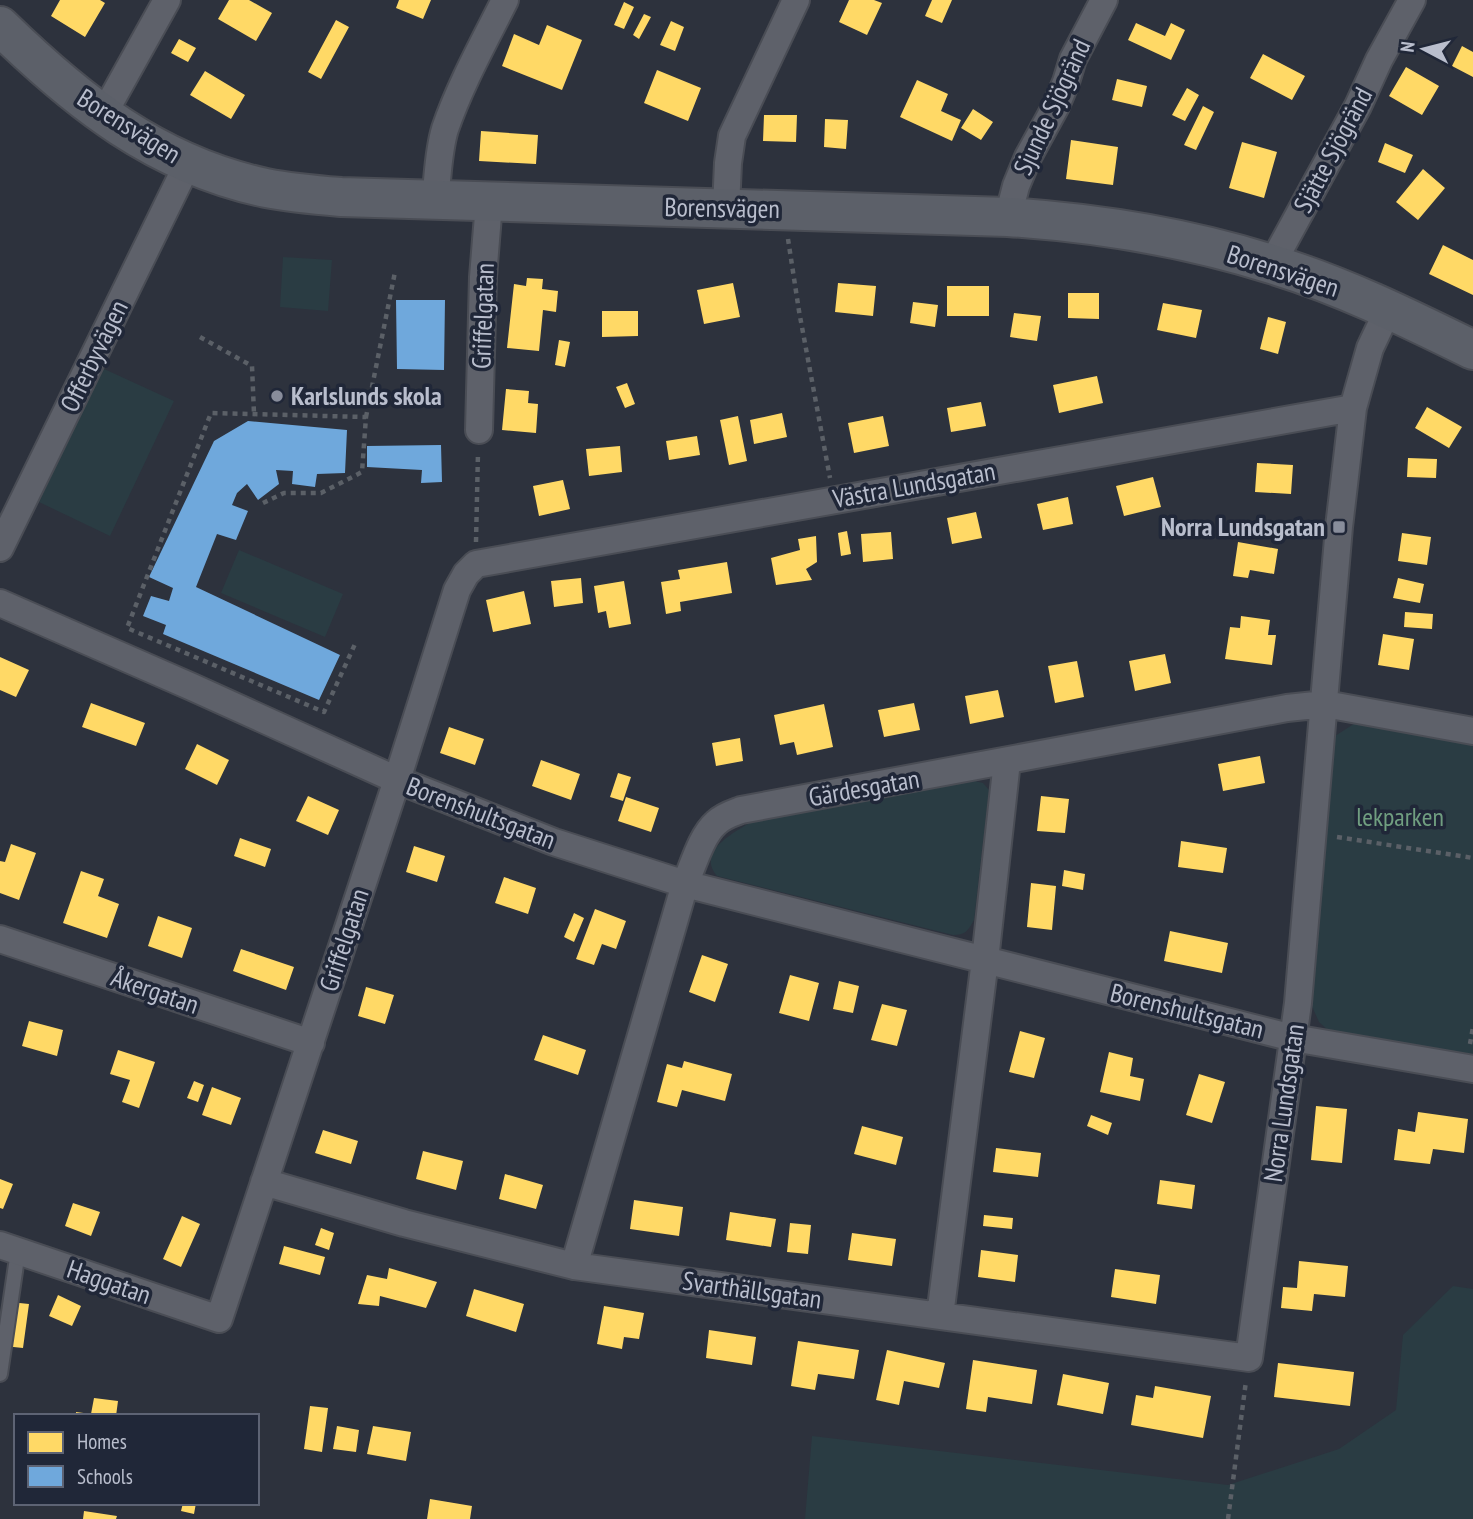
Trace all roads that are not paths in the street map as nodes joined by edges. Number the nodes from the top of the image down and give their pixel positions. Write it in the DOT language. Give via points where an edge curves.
graph roads {
  1 [pos="167,0"];
  2 [pos="505,0"];
  3 [pos="796,0"];
  4 [pos="1104,0"];
  5 [pos="1412,0"];
  6 [pos="0,26"];
  7 [pos="103,115"];
  8 [pos="188,163"];
  9 [pos="435,200"];
  10 [pos="489,202"];
  11 [pos="726,208"];
  12 [pos="1009,216"];
  13 [pos="1272,264"];
  14 [pos="1388,310"];
  15 [pos="1473,350"];
  16 [pos="1353,408"];
  17 [pos="479,430"];
  18 [pos="0,548"];
  19 [pos="476,564"];
  20 [pos="0,603"];
  21 [pos="1325,704"];
  22 [pos="1473,731"];
  23 [pos="1007,761"];
  24 [pos="397,780"];
  25 [pos="685,884"];
  26 [pos="0,939"];
  27 [pos="985,960"];
  28 [pos="1293,1038"];
  29 [pos="310,1043"];
  30 [pos="1473,1069"];
  31 [pos="264,1182"];
  32 [pos="9,1248"];
  33 [pos="574,1266"];
  34 [pos="940,1316"];
  35 [pos="219,1319"];
  36 [pos="1249,1358"];
  37 [pos="0,1374"];
  1 -- 7 [label="street"];
  2 -- 9 [label="street" via="444,132"];
  3 -- 11 [label="street" via="732,136"];
  4 -- 12 [label="street, Sjunde Sjögränd" via="1028,158"];
  5 -- 13 [label="street, Sjätte Sjögränd"];
  6 -- 7 [label="street, Borensvägen"];
  7 -- 8 [label="street, Borensvägen" via="141,141"];
  8 -- 9 [label="street, Borensvägen" via="265,188 303,194"];
  8 -- 18 [label="street, Offerbyvägen"];
  9 -- 10 [label="street, Borensvägen"];
  10 -- 11 [label="street, Borensvägen"];
  10 -- 17 [label="street, Griffelgatan"];
  11 -- 12 [label="street, Borensvägen"];
  12 -- 13 [label="street, Borensvägen" via="1163,236"];
  13 -- 14 [label="street, Borensvägen"];
  14 -- 15 [label="street, Borensvägen"];
  14 -- 16 [label="street, Norra Lundsgatan" via="1370,348"];
  16 -- 19 [label="street, Västra Lundsgatan"];
  16 -- 21 [label="street, Norra Lundsgatan"];
  19 -- 24 [label="street, Griffelgatan" via="457,590"];
  20 -- 24 [label="street, Borenshultsgatan"];
  21 -- 22 [label="street, Gärdesgatan"];
  21 -- 23 [label="street, Gärdesgatan"];
  21 -- 28 [label="street, Norra Lundsgatan"];
  23 -- 25 [label="street, Gärdesgatan" via="741,810 714,824"];
  23 -- 27 [label="street"];
  24 -- 25 [label="street, Borenshultsgatan" via="554,842"];
  24 -- 29 [label="street, Griffelgatan"];
  25 -- 27 [label="street, Borenshultsgatan"];
  25 -- 33 [label="street, Gärdesgatan"];
  26 -- 29 [label="street, Åkergatan"];
  27 -- 28 [label="street, Borenshultsgatan"];
  27 -- 34 [label="street"];
  28 -- 30 [label="street, Borenshultsgatan"];
  28 -- 36 [label="street, Norra Lundsgatan"];
  29 -- 31 [label="street, Griffelgatan"];
  31 -- 33 [label="street, Svarthällsgatan"];
  31 -- 35 [label="street, Griffelgatan"];
  32 -- 35 [label="street, Haggatan"];
  32 -- 37 [label="lane"];
  33 -- 34 [label="street, Svarthällsgatan"];
  34 -- 36 [label="street, Svarthällsgatan"];
}
